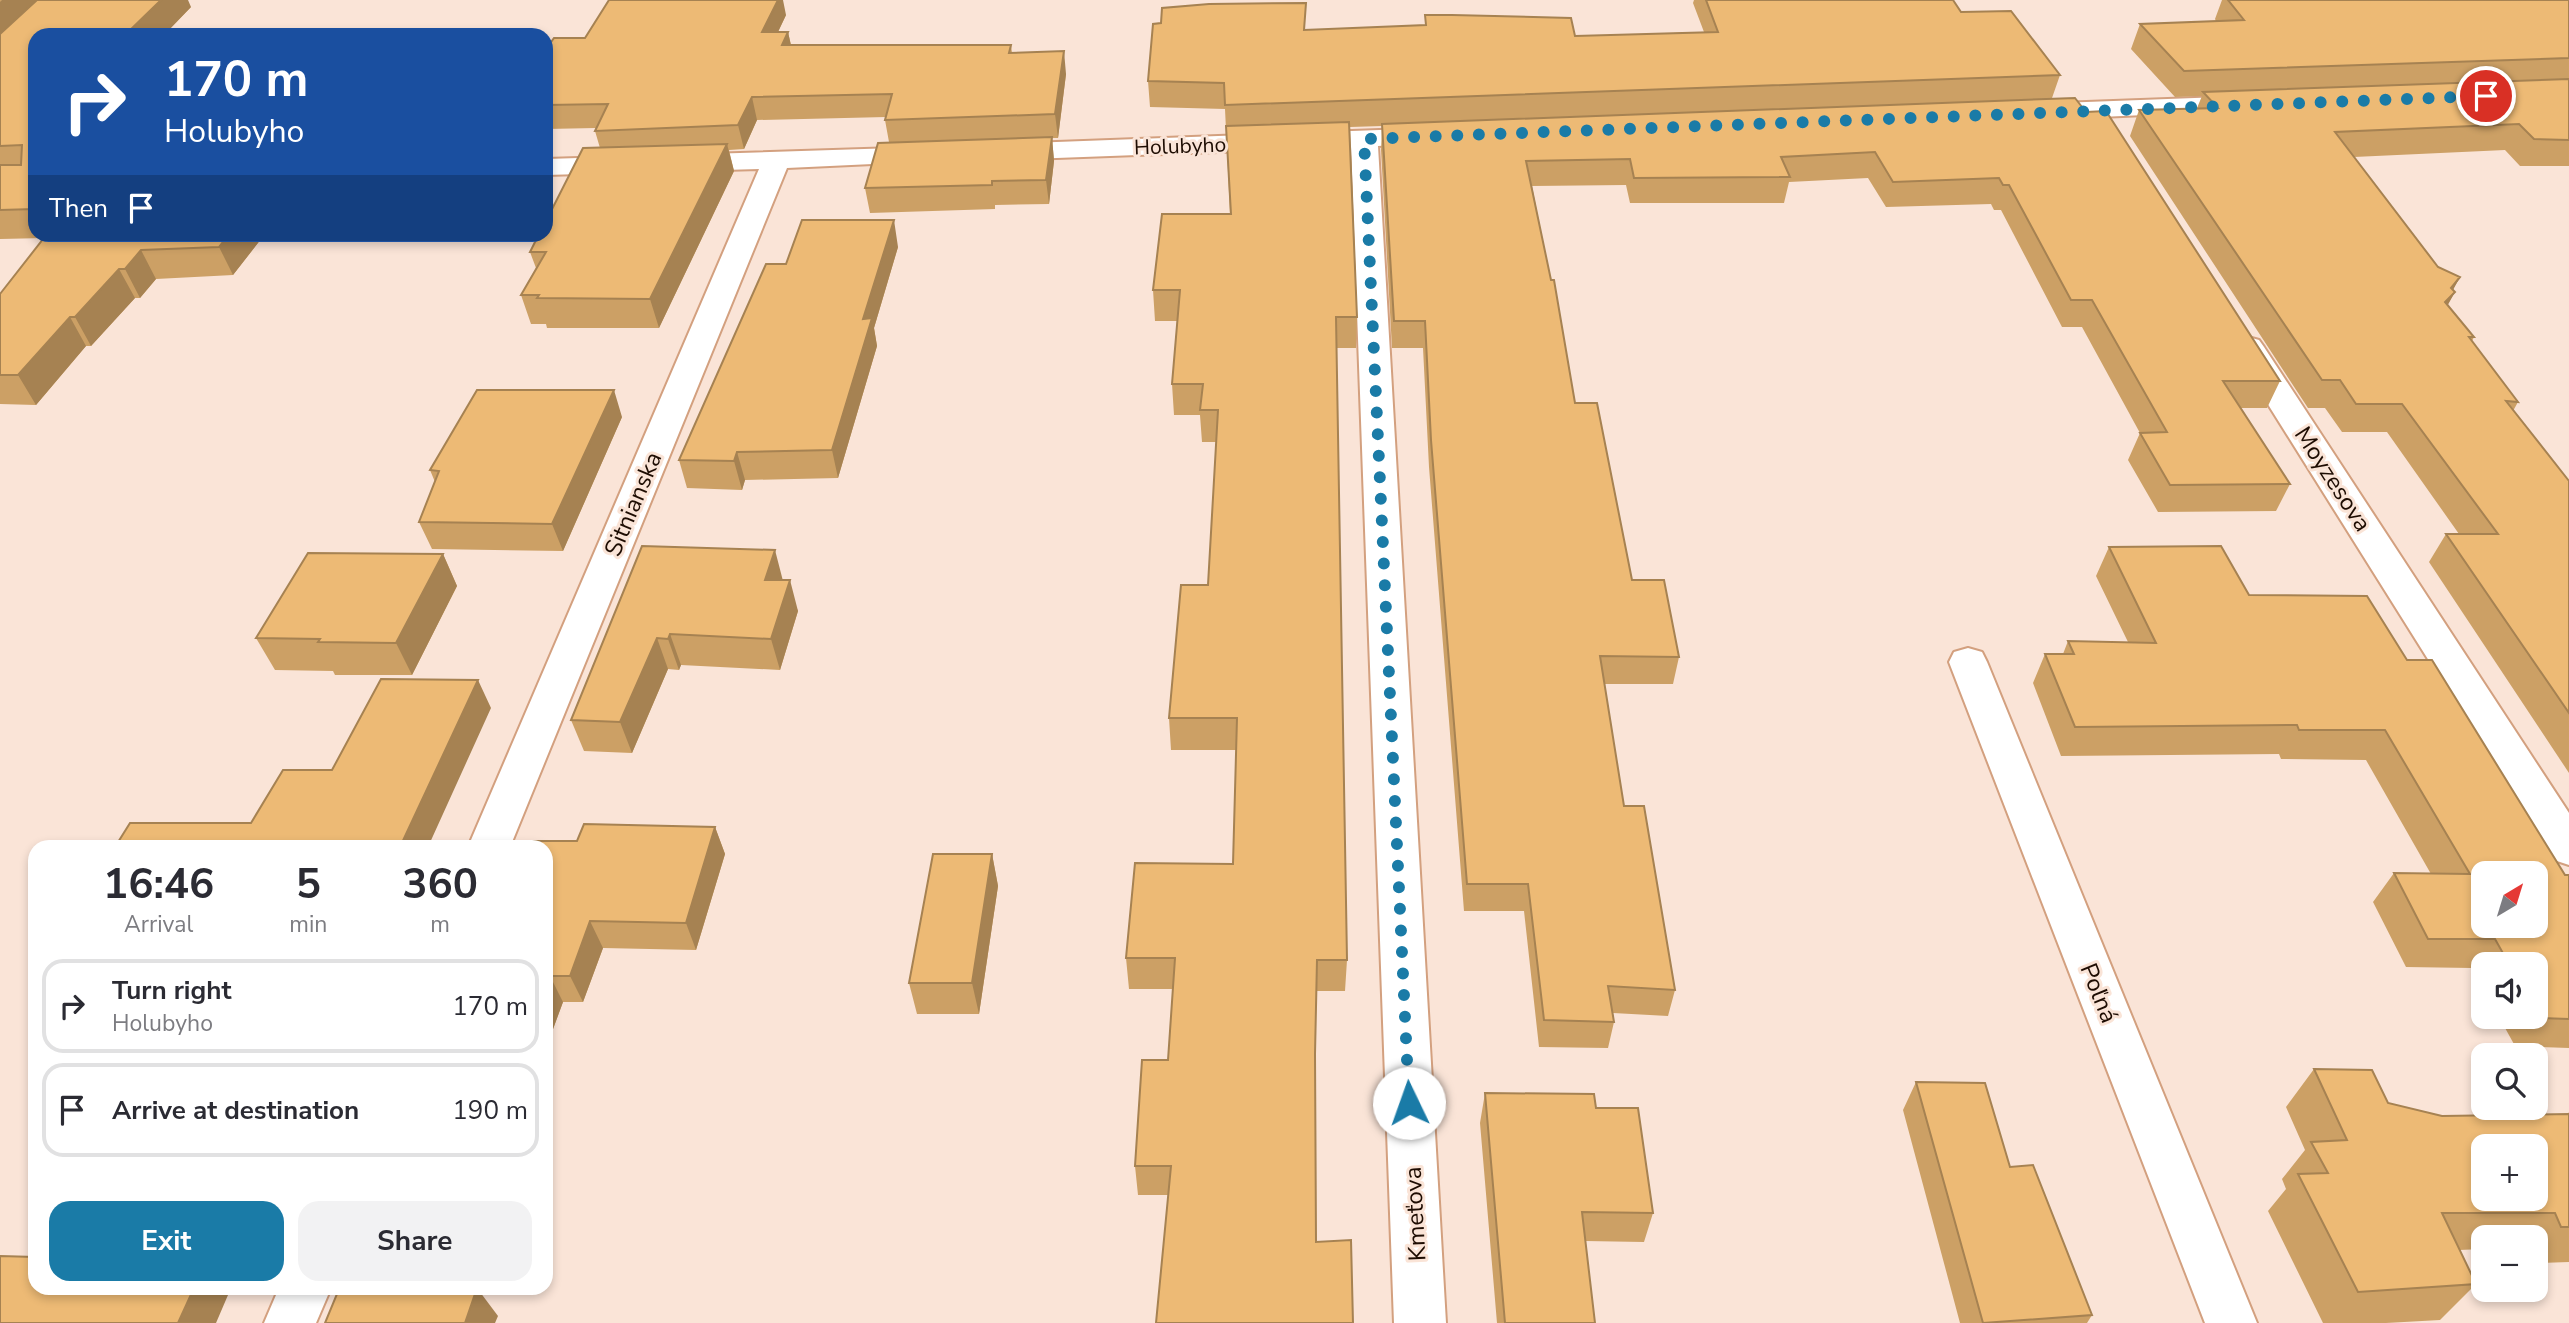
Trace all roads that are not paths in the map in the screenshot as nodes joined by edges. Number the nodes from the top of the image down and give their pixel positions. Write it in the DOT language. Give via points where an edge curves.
graph roads {
  1 [pos="2277,103"];
  2 [pos="2096,109"];
  3 [pos="2013,113"];
  4 [pos="1461,135"];
  5 [pos="1364,139"];
  6 [pos="2119,144"];
  7 [pos="981,153"];
  8 [pos="954,154"];
  9 [pos="776,160"];
  10 [pos="553,167"];
  11 [pos="2231,320"];
  12 [pos="1968,663"];
  13 [pos="492,840"];
  14 [pos="2569,848"];
  15 [pos="302,1295"];
  16 [pos="290,1323"];
  17 [pos="1420,1323"];
  18 [pos="2231,1323"];
  1 -- 2 [label="street"];
  2 -- 3 [label="street"];
  2 -- 6 [label="street"];
  4 -- 5 [label="street, Holubyho"];
  5 -- 7 [label="street, Holubyho"];
  5 -- 17 [label="street, Kmeťova"];
  8 -- 9 [label="street"];
  9 -- 10 [label="street"];
  9 -- 13 [label="street, Sitnianska"];
  11 -- 14 [label="street, Moyzesova"];
  12 -- 18 [label="street, Poľná"];
  15 -- 16 [label="street"];
}
